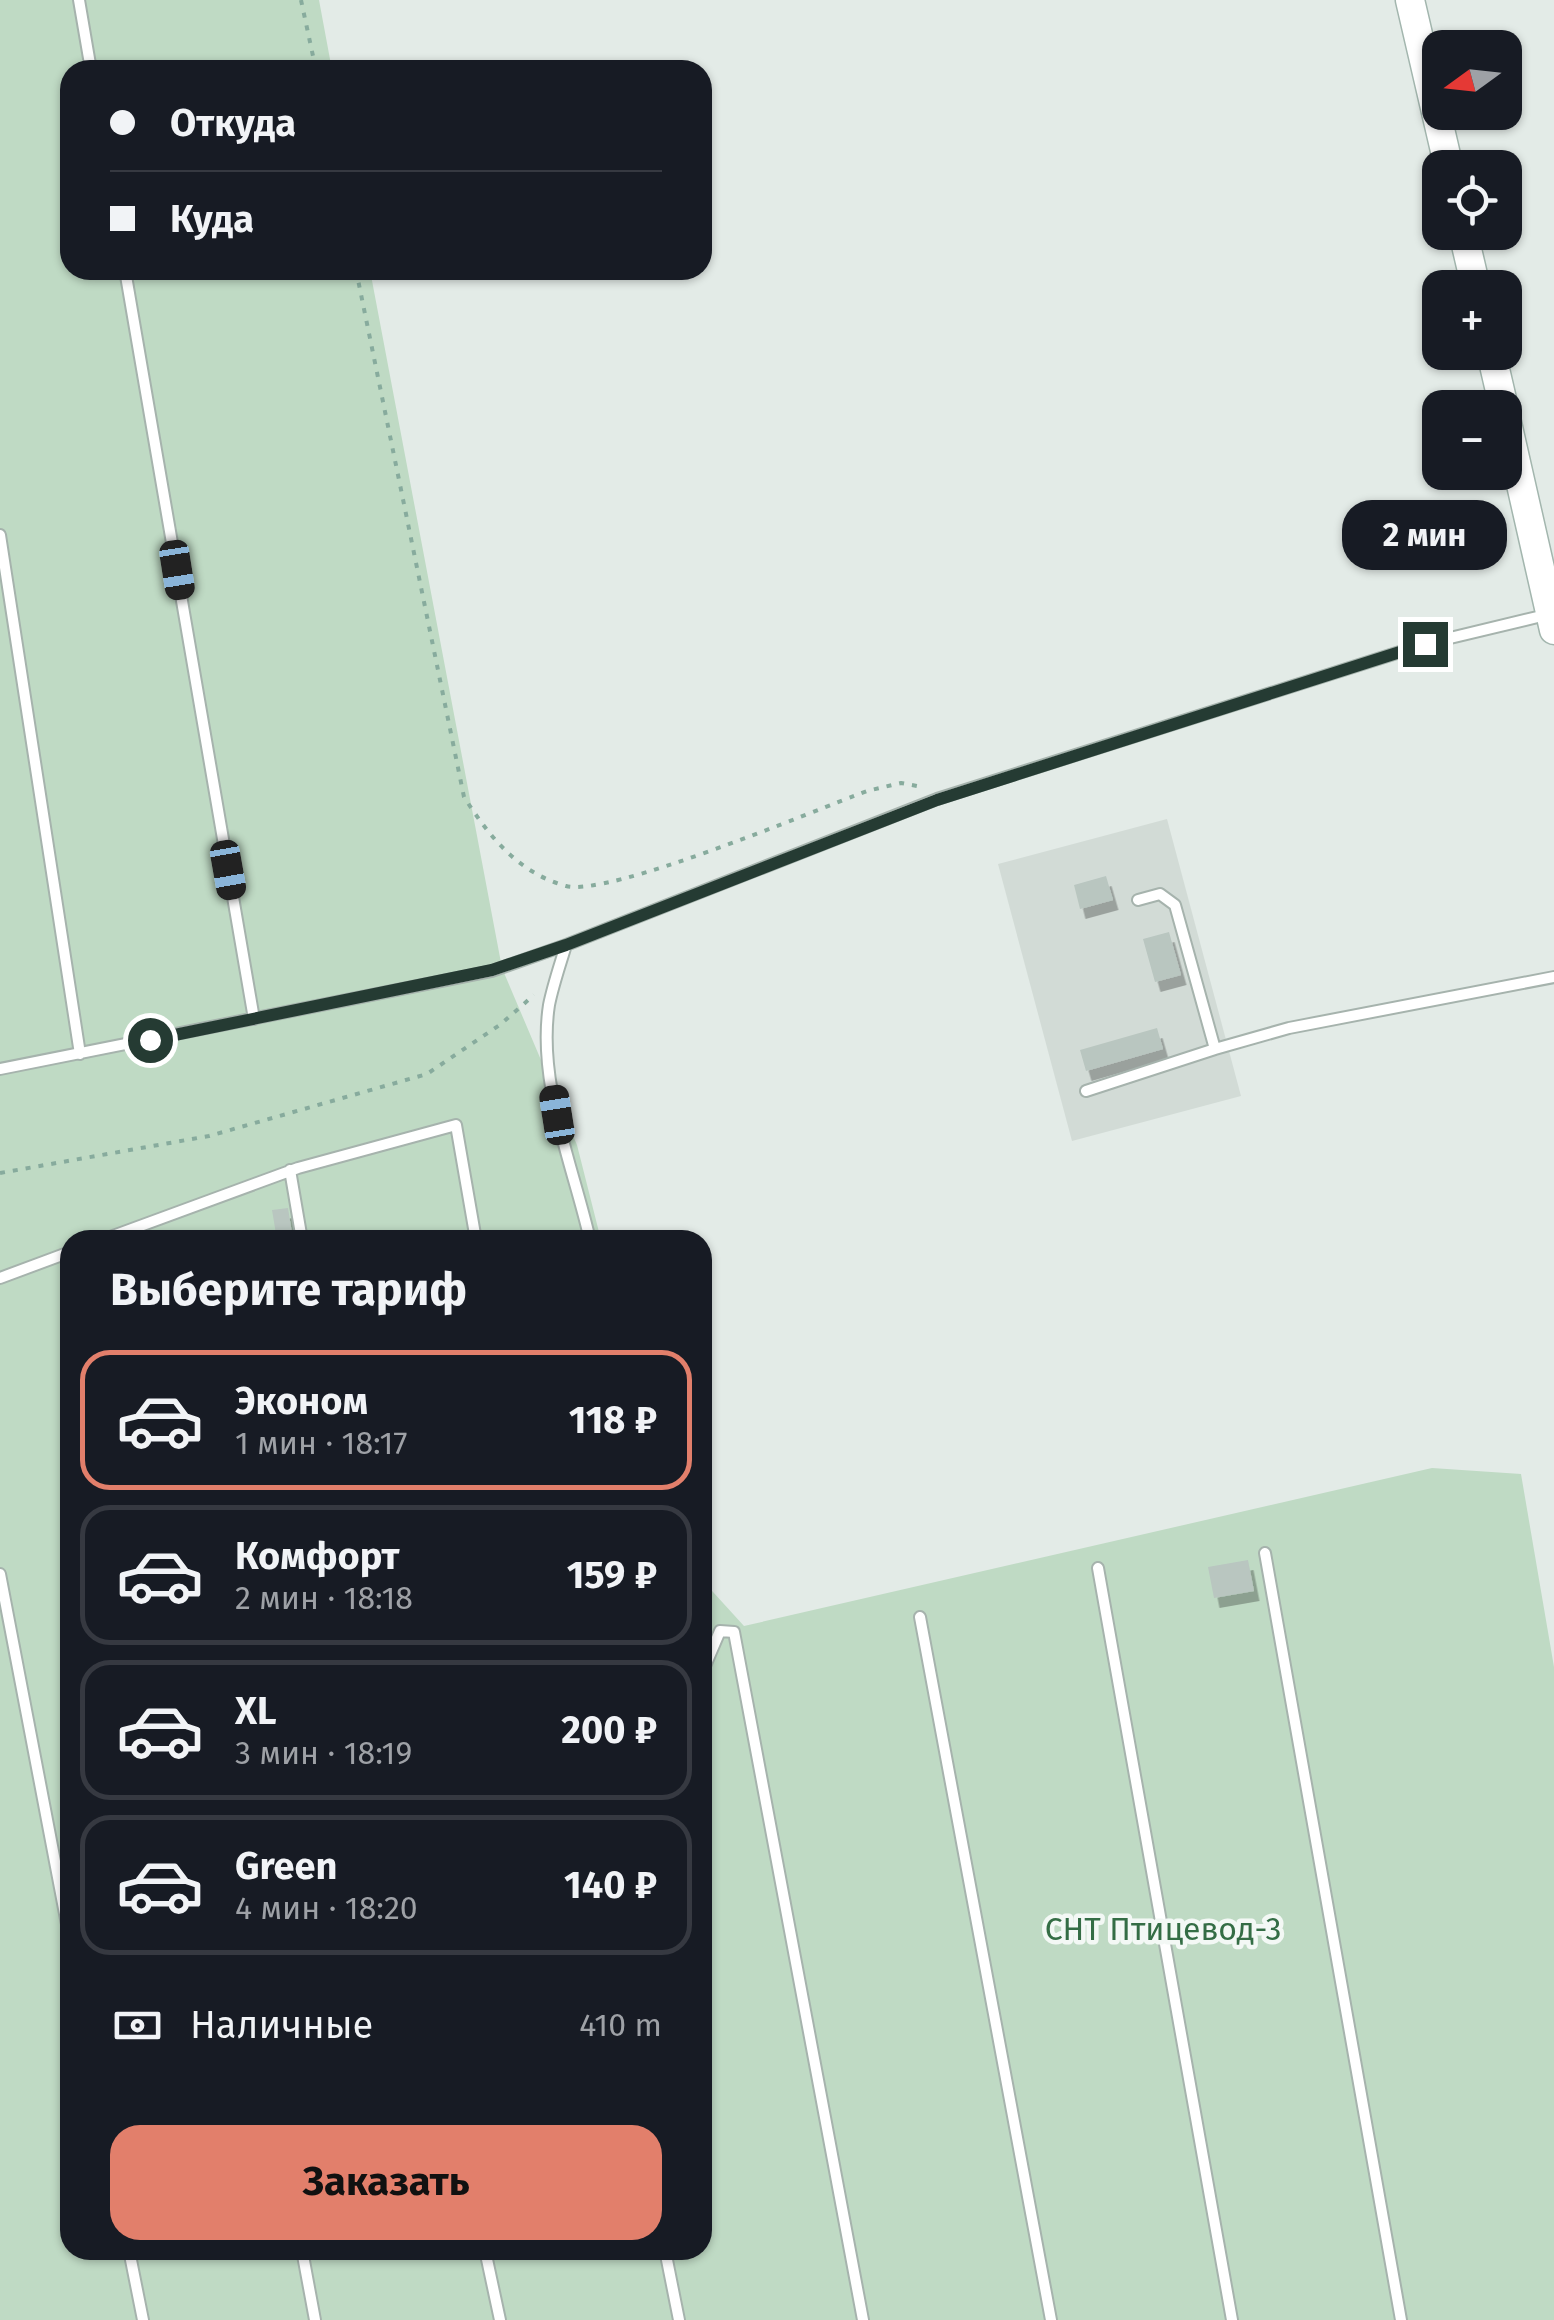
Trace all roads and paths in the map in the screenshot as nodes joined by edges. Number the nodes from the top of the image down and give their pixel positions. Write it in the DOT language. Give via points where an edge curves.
graph roads {
  1 [pos="79,0"];
  2 [pos="301,0"];
  3 [pos="1410,0"];
  4 [pos="89,60"];
  5 [pos="314,60"];
  6 [pos="1444,150"];
  7 [pos="127,280"];
  8 [pos="358,280"];
  9 [pos="1522,490"];
  10 [pos="0,535"];
  11 [pos="1552,622"];
  12 [pos="937,800"];
  13 [pos="1138,900"];
  14 [pos="566,945"];
  15 [pos="1554,977"];
  16 [pos="535,994"];
  17 [pos="254,1019"];
  18 [pos="1215,1049"];
  19 [pos="80,1054"];
  20 [pos="0,1069"];
  21 [pos="1086,1091"];
  22 [pos="290,1170"];
  23 [pos="0,1173"];
  24 [pos="139,1230"];
  25 [pos="300,1230"];
  26 [pos="474,1230"];
  27 [pos="587,1230"];
  28 [pos="60,1256"];
  29 [pos="0,1278"];
  30 [pos="1265,1553"];
  31 [pos="1098,1568"];
  32 [pos="0,1574"];
  33 [pos="920,1617"];
  34 [pos="712,1650"];
  35 [pos="60,1888"];
  36 [pos="131,2260"];
  37 [pos="304,2260"];
  38 [pos="488,2260"];
  39 [pos="667,2260"];
  40 [pos="143,2320"];
  41 [pos="315,2320"];
  42 [pos="500,2320"];
  43 [pos="680,2320"];
  44 [pos="863,2320"];
  45 [pos="1051,2320"];
  46 [pos="1232,2320"];
  47 [pos="1401,2320"];
  1 -- 4 [label="lane"];
  2 -- 5 [label="path"];
  3 -- 6 [label="main road"];
  7 -- 17 [label="lane"];
  8 -- 12 [label="path" via="464,797 490,839 530,871 569,887 616,883 867,791 901,783 921,786"];
  9 -- 11 [label="main road"];
  10 -- 19 [label="lane"];
  11 -- 12 [label="lane" via="1425,644"];
  12 -- 14 [label="lane"];
  13 -- 18 [label="lane" via="1160,894 1175,906"];
  14 -- 17 [label="lane" via="492,970"];
  14 -- 27 [label="lane" via="549,1006 548,1058"];
  15 -- 18 [label="lane" via="1289,1028"];
  16 -- 23 [label="path" via="427,1074 209,1136"];
  17 -- 19 [label="lane"];
  18 -- 21 [label="lane"];
  19 -- 20 [label="lane"];
  22 -- 24 [label="lane"];
  22 -- 25 [label="lane"];
  22 -- 26 [label="lane" via="456,1125"];
  28 -- 29 [label="lane"];
  30 -- 47 [label="lane"];
  31 -- 46 [label="lane"];
  32 -- 35 [label="lane"];
  33 -- 45 [label="lane"];
  34 -- 44 [label="lane" via="720,1631 734,1632"];
  36 -- 40 [label="lane"];
  37 -- 41 [label="lane"];
  38 -- 42 [label="lane"];
  39 -- 43 [label="lane"];
}
